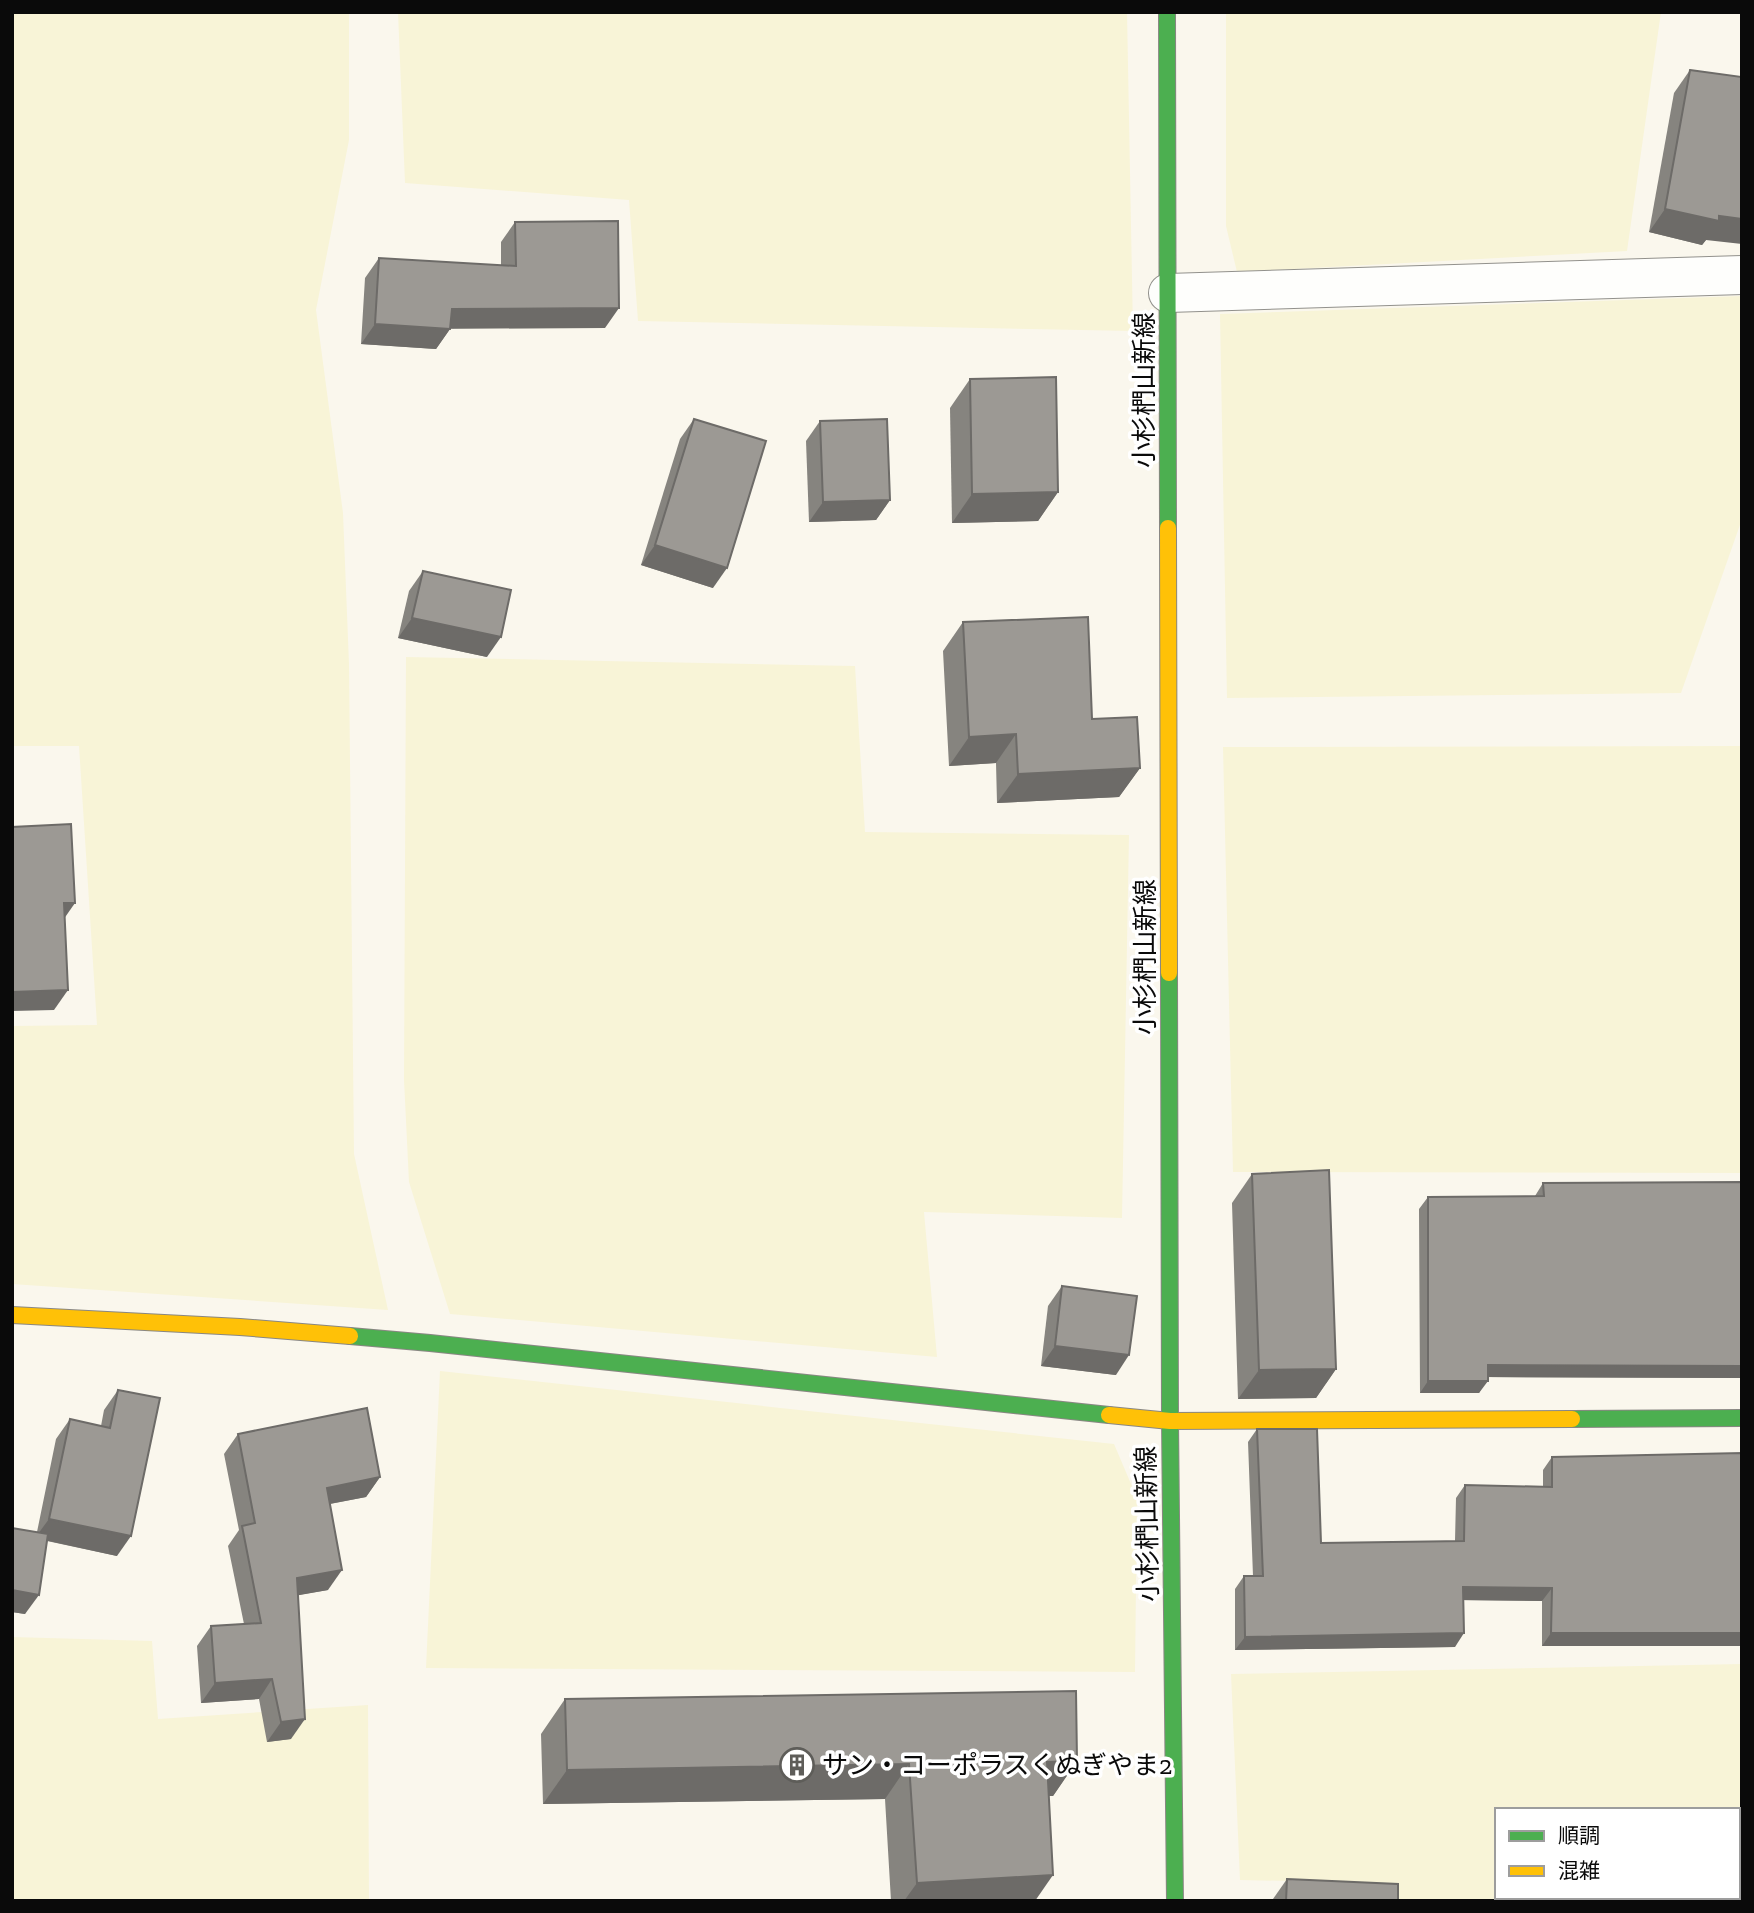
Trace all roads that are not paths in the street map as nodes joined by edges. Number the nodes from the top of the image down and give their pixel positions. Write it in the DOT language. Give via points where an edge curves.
graph roads {
  1 [pos="1167,12"];
  2 [pos="1742,275"];
  3 [pos="1168,293"];
  4 [pos="12,1315"];
  5 [pos="1742,1419"];
  6 [pos="1170,1421"];
  7 [pos="1175,1901"];
  1 -- 3 [label="main road, 小杉椚山新線"];
  2 -- 3 [label="street"];
  3 -- 6 [label="main road, 小杉椚山新線"];
  4 -- 6 [label="main road" via="430,1343"];
  5 -- 6 [label="main road"];
  6 -- 7 [label="main road, 小杉椚山新線"];
}
